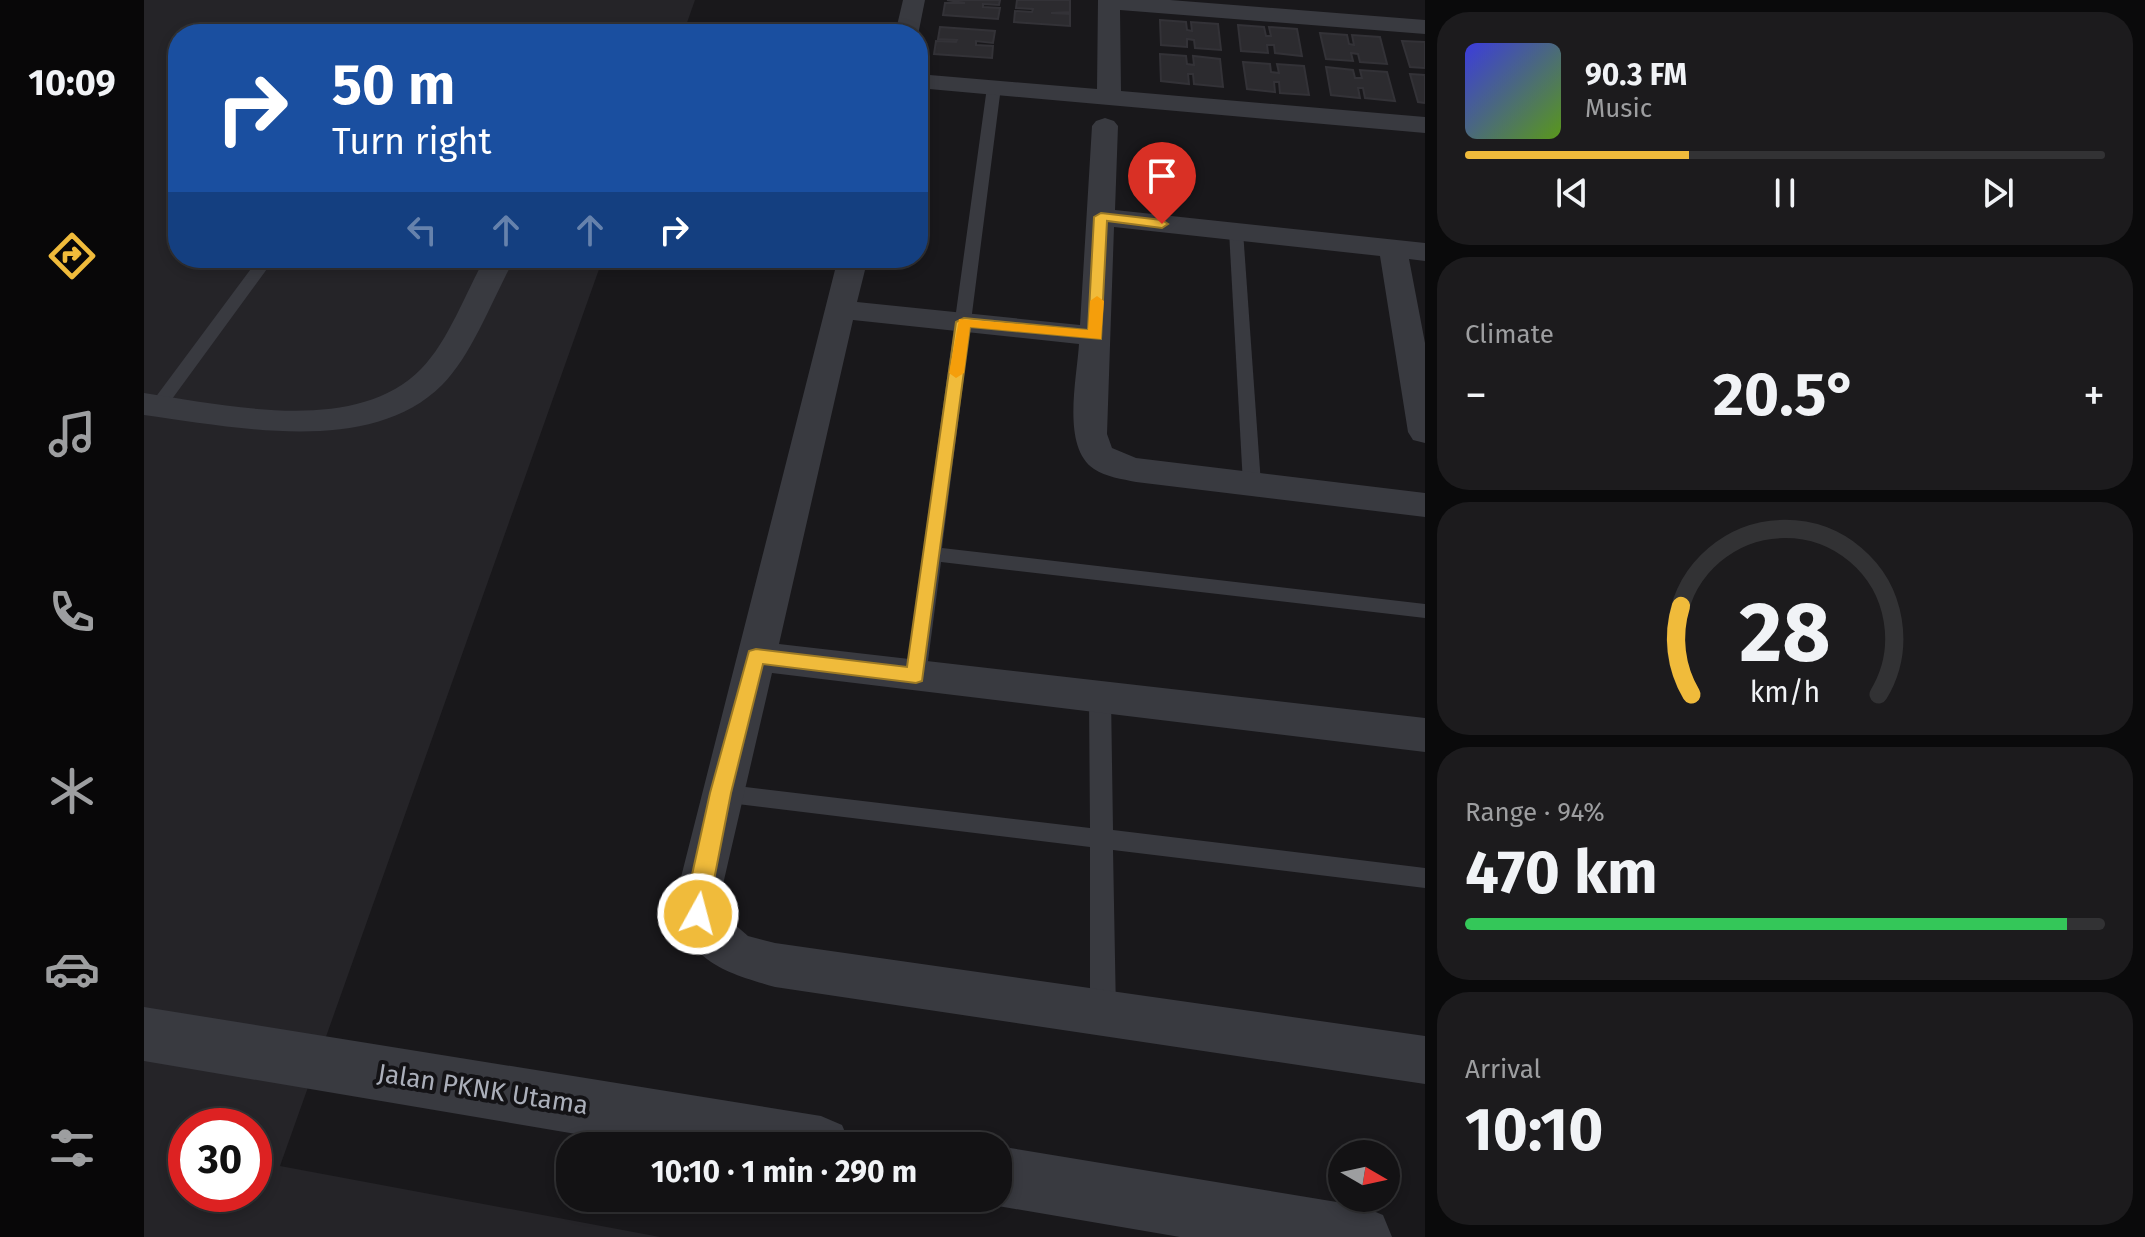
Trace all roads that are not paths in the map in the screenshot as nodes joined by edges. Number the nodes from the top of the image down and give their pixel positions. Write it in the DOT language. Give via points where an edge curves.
graph roads {
  1 [pos="914,0"];
  2 [pos="1109,1"];
  3 [pos="1306,8"];
  4 [pos="909,24"];
  5 [pos="1425,27"];
  6 [pos="928,82"];
  7 [pos="994,87"];
  8 [pos="1107,111"];
  9 [pos="1425,125"];
  10 [pos="1101,217"];
  11 [pos="1236,231"];
  12 [pos="1393,249"];
  13 [pos="1425,252"];
  14 [pos="259,268"];
  15 [pos="494,268"];
  16 [pos="850,268"];
  17 [pos="840,309"];
  18 [pos="964,322"];
  19 [pos="1096,336"];
  20 [pos="151,405"];
  21 [pos="1425,432"];
  22 [pos="1252,484"];
  23 [pos="1425,505"];
  24 [pos="931,554"];
  25 [pos="1425,611"];
  26 [pos="756,656"];
  27 [pos="916,676"];
  28 [pos="1100,696"];
  29 [pos="1425,735"];
  30 [pos="721,793"];
  31 [pos="1101,838"];
  32 [pos="1425,878"];
  33 [pos="1103,1013"];
  34 [pos="144,1034"];
  35 [pos="1425,1060"];
  36 [pos="736,1132"];
  37 [pos="1012,1178"];
  38 [pos="1361,1237"];
  1 -- 4 [label="street"];
  2 -- 3 [label="street"];
  2 -- 8 [label="street"];
  3 -- 5 [label="street"];
  6 -- 7 [label="street"];
  7 -- 8 [label="street"];
  7 -- 18 [label="lane"];
  8 -- 9 [label="street"];
  8 -- 10 [label="street"];
  10 -- 11 [label="street"];
  10 -- 19 [label="street"];
  11 -- 12 [label="street"];
  11 -- 22 [label="lane"];
  12 -- 13 [label="street"];
  12 -- 21 [label="street"];
  14 -- 20 [label="lane"];
  15 -- 20 [label="street" via="434,375 384,408 314,422"];
  16 -- 17 [label="street"];
  17 -- 18 [label="street"];
  17 -- 26 [label="street"];
  18 -- 19 [label="street"];
  18 -- 24 [label="lane"];
  19 -- 22 [label="street" via="1090,434 1098,456 1121,467"];
  22 -- 23 [label="street"];
  24 -- 25 [label="lane"];
  24 -- 27 [label="lane"];
  26 -- 27 [label="street"];
  26 -- 30 [label="street"];
  27 -- 28 [label="street"];
  28 -- 29 [label="street"];
  28 -- 31 [label="lane"];
  30 -- 31 [label="lane"];
  30 -- 33 [label="street" via="698,914 707,932 736,954 775,965"];
  31 -- 32 [label="lane"];
  31 -- 33 [label="lane"];
  33 -- 35 [label="street"];
  34 -- 36 [label="street, Jalan PKNK Utama"];
  37 -- 38 [label="street"];
}
